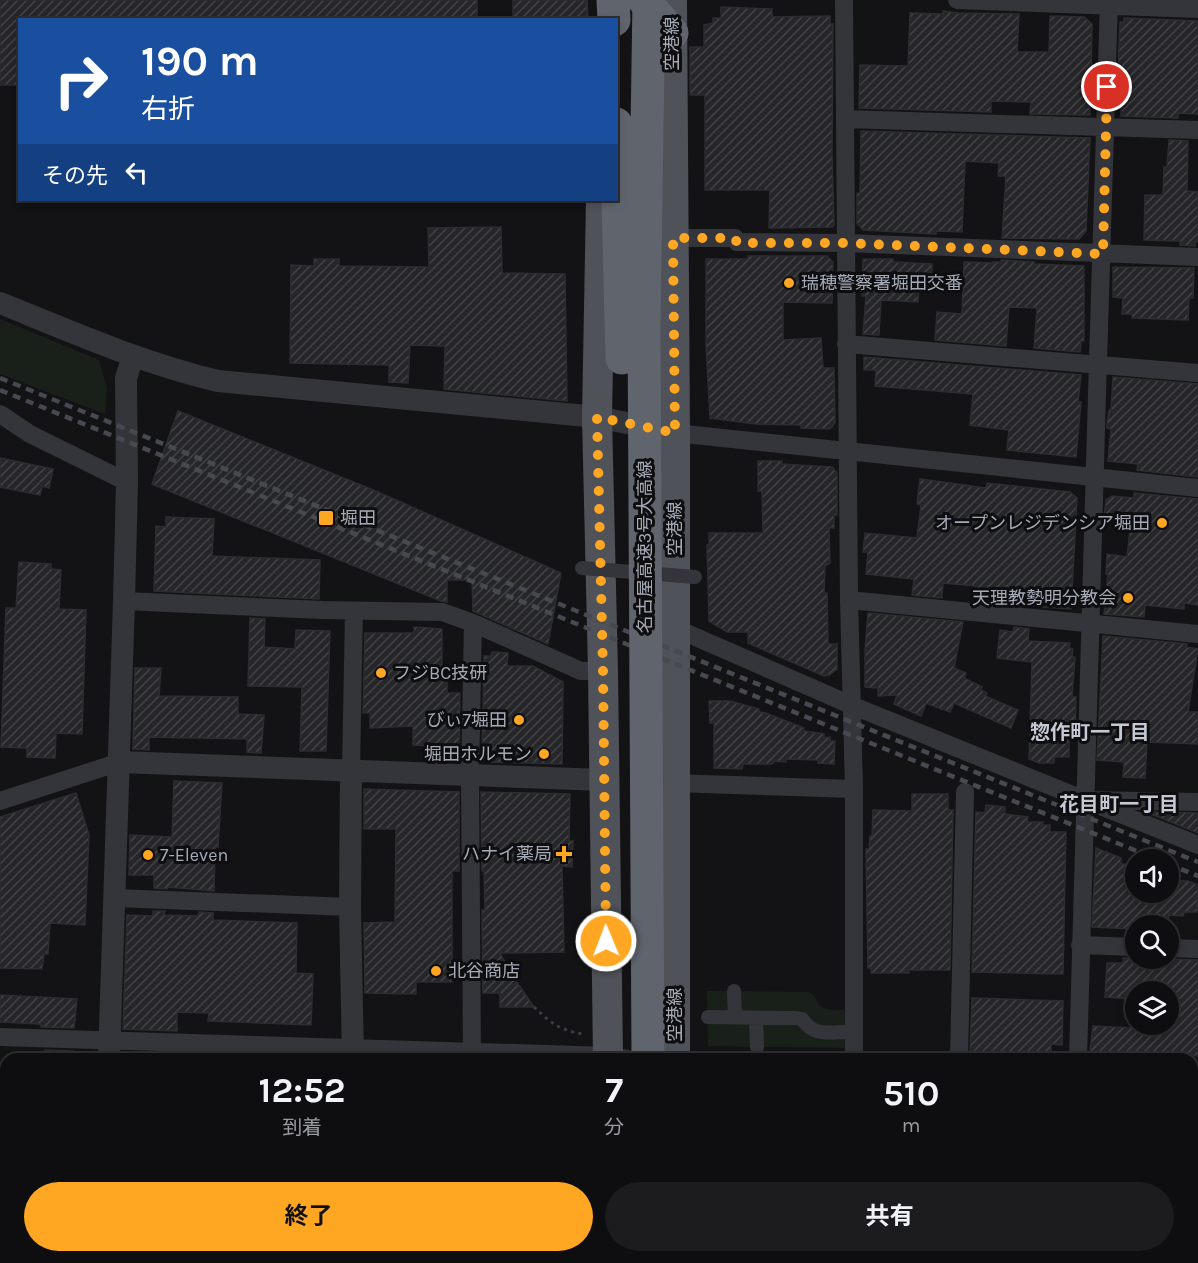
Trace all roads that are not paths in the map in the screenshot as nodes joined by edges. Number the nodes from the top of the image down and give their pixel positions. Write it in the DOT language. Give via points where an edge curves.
graph roads {
  1 [pos="598,0"];
  2 [pos="613,0"];
  3 [pos="644,0"];
  4 [pos="649,0"];
  5 [pos="672,0"];
  6 [pos="844,0"];
  7 [pos="957,0"];
  8 [pos="1109,3"];
  9 [pos="1198,9"];
  10 [pos="598,18"];
  11 [pos="614,18"];
  12 [pos="672,33"];
  13 [pos="845,119"];
  14 [pos="1107,127"];
  15 [pos="1198,130"];
  16 [pos="618,191"];
  17 [pos="601,201"];
  18 [pos="673,238"];
  19 [pos="845,243"];
  20 [pos="1103,254"];
  21 [pos="1198,257"];
  22 [pos="0,303"];
  23 [pos="846,344"];
  24 [pos="133,357"];
  25 [pos="1097,365"];
  26 [pos="1198,373"];
  27 [pos="0,414"];
  28 [pos="597,417"];
  29 [pos="675,433"];
  30 [pos="849,452"];
  31 [pos="1094,478"];
  32 [pos="127,482"];
  33 [pos="1198,488"];
  34 [pos="582,568"];
  35 [pos="695,577"];
  36 [pos="849,600"];
  37 [pos="124,601"];
  38 [pos="354,611"];
  39 [pos="1089,622"];
  40 [pos="472,623"];
  41 [pos="675,628"];
  42 [pos="1198,634"];
  43 [pos="603,670"];
  44 [pos="851,705"];
  45 [pos="120,762"];
  46 [pos="351,770"];
  47 [pos="470,776"];
  48 [pos="603,780"];
  49 [pos="673,783"];
  50 [pos="854,789"];
  51 [pos="965,792"];
  52 [pos="1085,800"];
  53 [pos="0,801"];
  54 [pos="1198,802"];
  55 [pos="1198,845"];
  56 [pos="115,898"];
  57 [pos="350,907"];
  58 [pos="1080,945"];
  59 [pos="1125,947"];
  60 [pos="1179,948"];
  61 [pos="1198,949"];
  62 [pos="734,991"];
  63 [pos="708,1017"];
  64 [pos="735,1017"];
  65 [pos="756,1018"];
  66 [pos="849,1032"];
  67 [pos="0,1036"];
  68 [pos="757,1047"];
  69 [pos="110,1050"];
  70 [pos="292,1053"];
  71 [pos="353,1053"];
  72 [pos="472,1053"];
  73 [pos="617,1053"];
  74 [pos="617,1053"];
  75 [pos="648,1053"];
  76 [pos="675,1053"];
  77 [pos="854,1053"];
  78 [pos="959,1053"];
  79 [pos="1078,1053"];
  1 -- 10 [label="main road"];
  2 -- 11 [label="highway"];
  3 -- 12 [label="highway"];
  4 -- 75 [label="highway, 名古屋高速3号大高線, bridge" via="644,325"];
  5 -- 12 [label="main road, 空港線"];
  6 -- 13 [label="street"];
  7 -- 8 [label="street"];
  8 -- 9 [label="street"];
  8 -- 14 [label="street"];
  12 -- 18 [label="main road, 空港線"];
  13 -- 14 [label="street"];
  13 -- 19 [label="street"];
  14 -- 15 [label="street"];
  14 -- 20 [label="street"];
  16 -- 73 [label="highway, 名古屋高速3号大高線, bridge" via="622,326"];
  17 -- 28 [label="main road"];
  18 -- 19 [label="street" via="735,238 737,243"];
  18 -- 29 [label="main road, 空港線"];
  19 -- 20 [label="street"];
  19 -- 23 [label="street"];
  20 -- 21 [label="street"];
  20 -- 25 [label="street"];
  22 -- 24 [label="street"];
  23 -- 25 [label="street"];
  23 -- 30 [label="street"];
  24 -- 28 [label="street" via="218,381"];
  24 -- 32 [label="street" via="126,378"];
  25 -- 26 [label="street"];
  25 -- 31 [label="street"];
  27 -- 32 [label="street" via="30,434"];
  28 -- 29 [label="street"];
  28 -- 43 [label="main road"];
  29 -- 30 [label="street"];
  29 -- 41 [label="main road, 空港線"];
  30 -- 31 [label="street"];
  30 -- 36 [label="street"];
  31 -- 33 [label="street"];
  31 -- 39 [label="street"];
  32 -- 37 [label="street"];
  34 -- 35 [label="street, bridge"];
  36 -- 39 [label="street"];
  36 -- 44 [label="street"];
  37 -- 38 [label="street"];
  37 -- 45 [label="street"];
  38 -- 40 [label="street" via="442,612"];
  38 -- 46 [label="street"];
  39 -- 42 [label="street"];
  39 -- 52 [label="street"];
  40 -- 43 [label="street" via="580,671"];
  40 -- 47 [label="street"];
  41 -- 44 [label="street"];
  41 -- 49 [label="main road, 空港線"];
  43 -- 48 [label="main road"];
  44 -- 50 [label="street"];
  44 -- 52 [label="street"];
  45 -- 46 [label="street"];
  45 -- 53 [label="street"];
  45 -- 56 [label="street"];
  46 -- 47 [label="street"];
  46 -- 57 [label="street"];
  47 -- 48 [label="street"];
  47 -- 72 [label="street"];
  48 -- 74 [label="main road"];
  49 -- 50 [label="street"];
  49 -- 76 [label="main road, 空港線"];
  50 -- 77 [label="street"];
  51 -- 78 [label="street"];
  52 -- 54 [label="street"];
  52 -- 55 [label="street"];
  52 -- 58 [label="street"];
  56 -- 57 [label="street"];
  56 -- 69 [label="street"];
  57 -- 71 [label="street"];
  58 -- 59 [label="street"];
  58 -- 79 [label="street"];
  60 -- 61 [label="street"];
  62 -- 64 [label="street"];
  63 -- 64 [label="street"];
  64 -- 65 [label="street"];
  65 -- 66 [label="street" via="802,1019 816,1032"];
  65 -- 68 [label="street"];
  67 -- 69 [label="street"];
  69 -- 70 [label="street"];
}
